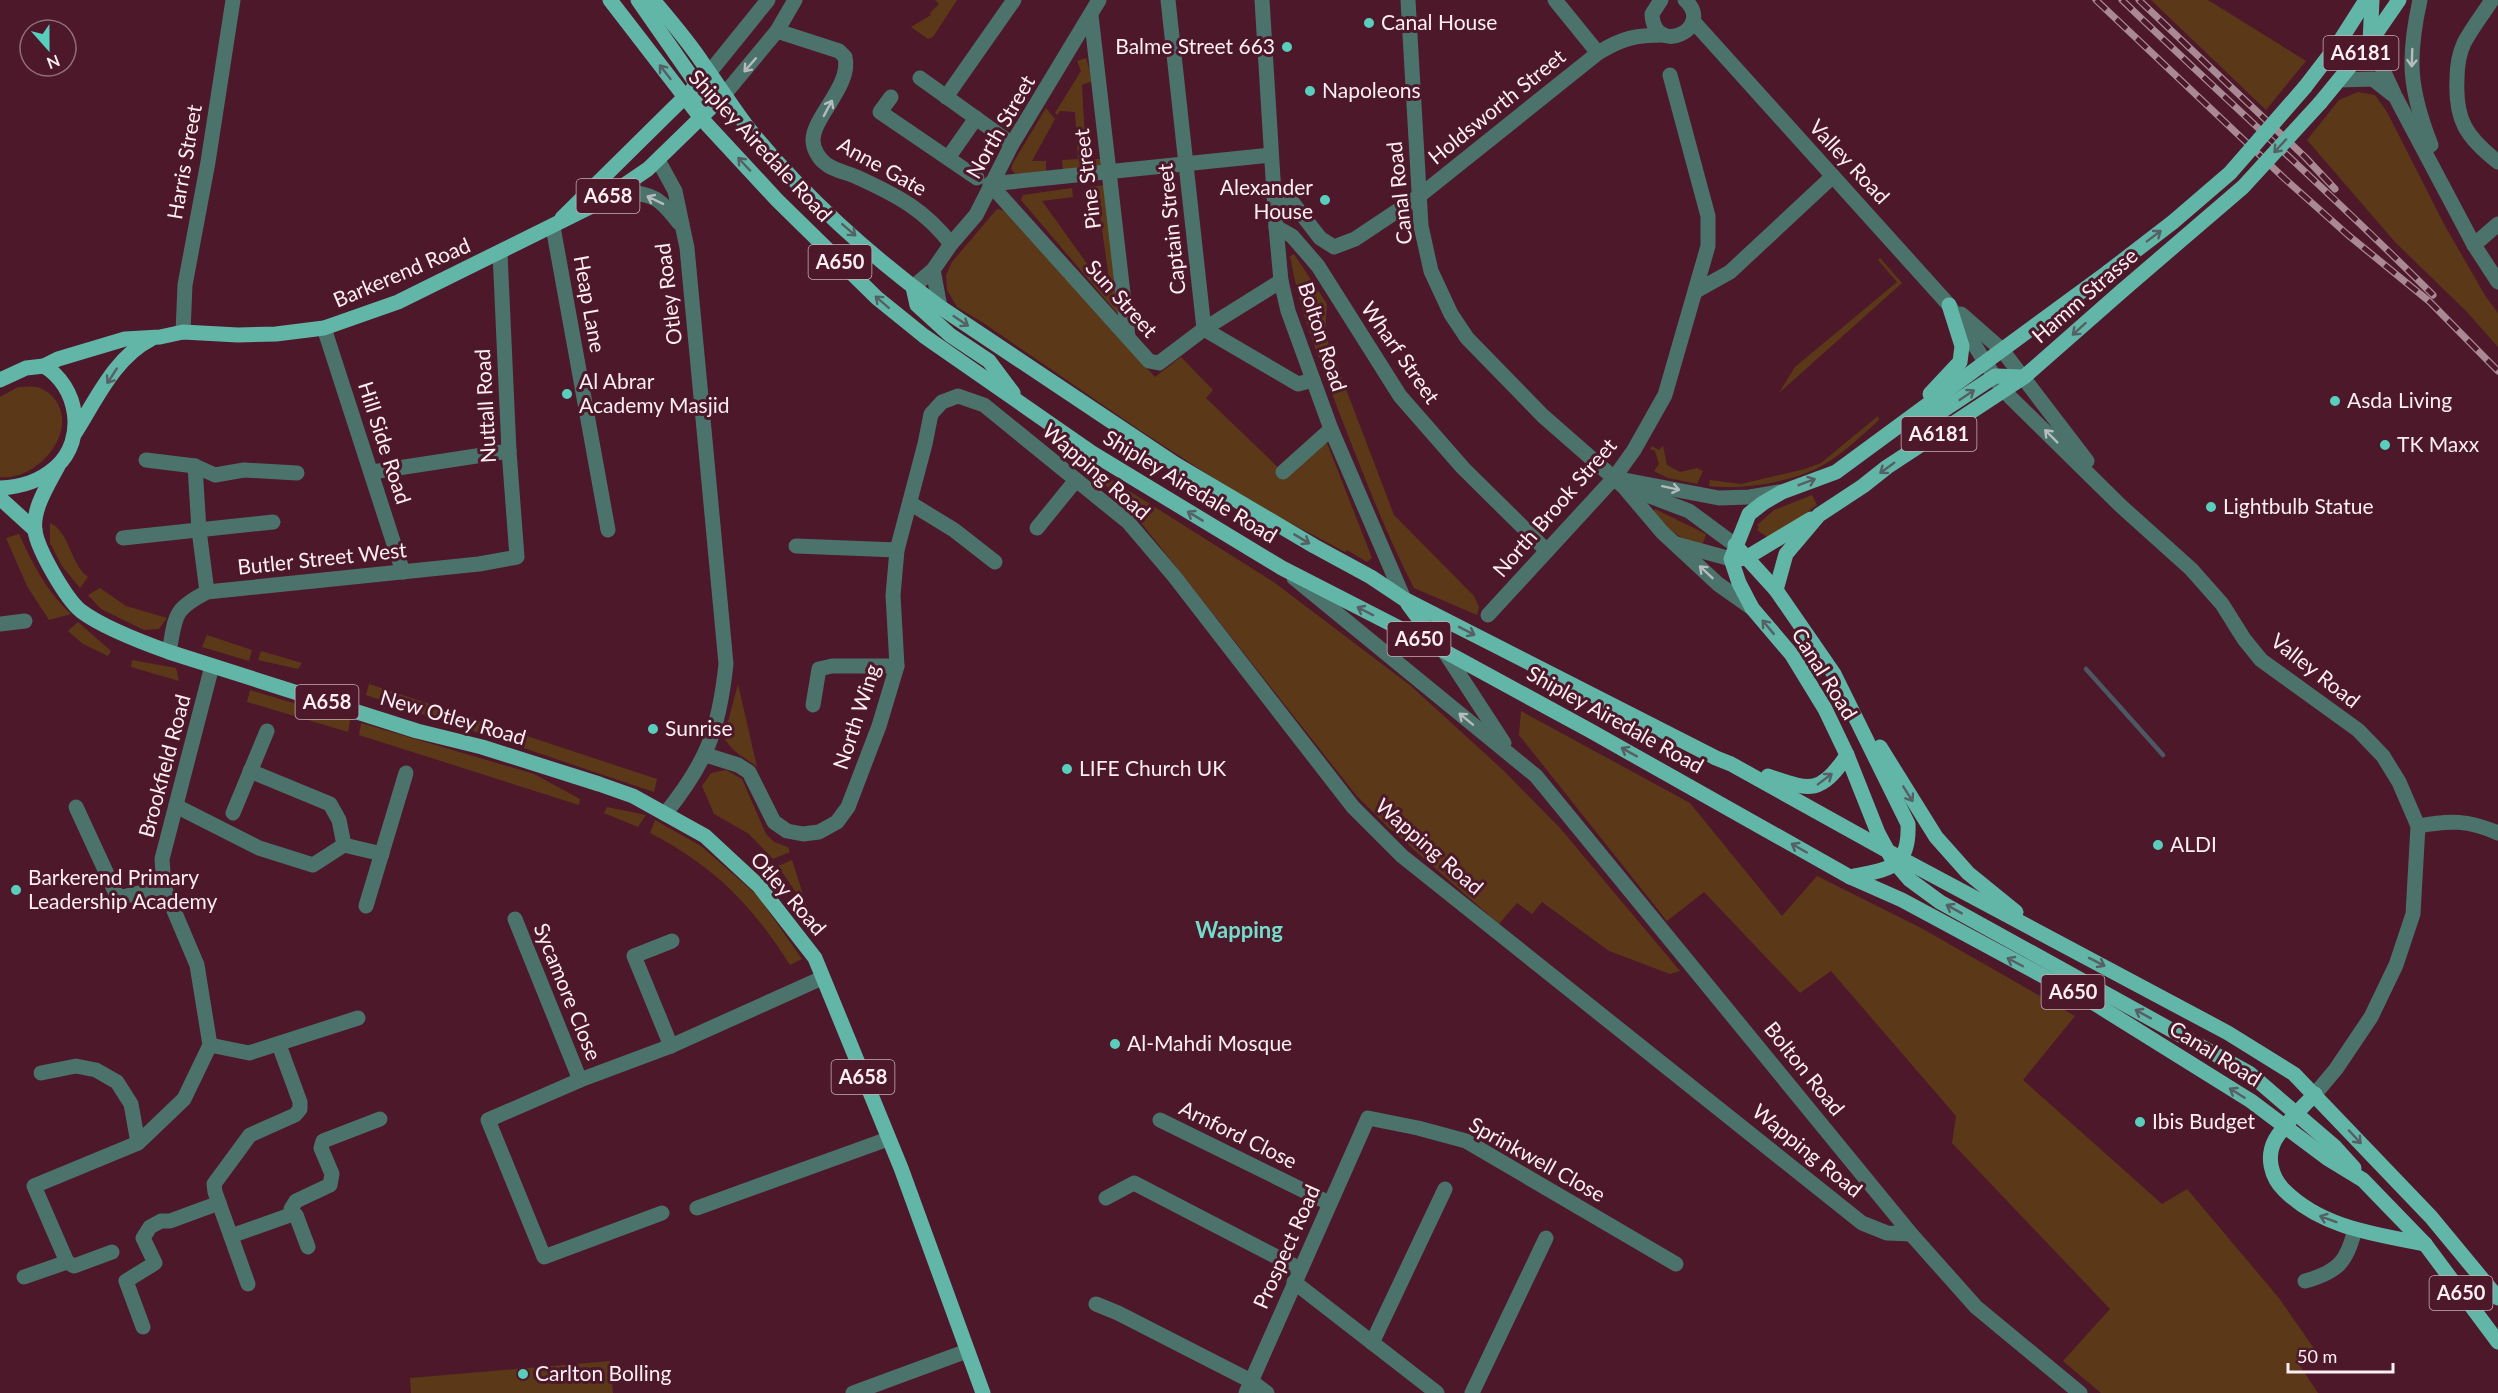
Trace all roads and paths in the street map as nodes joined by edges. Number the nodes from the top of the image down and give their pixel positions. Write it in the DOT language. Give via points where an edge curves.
graph roads {
  1 [pos="233,0"];
  2 [pos="610,0"];
  3 [pos="638,0"];
  4 [pos="653,0"];
  5 [pos="768,0"];
  6 [pos="795,0"];
  7 [pos="1014,0"];
  8 [pos="1099,0"];
  9 [pos="1168,0"];
  10 [pos="1262,0"];
  11 [pos="1408,0"];
  12 [pos="1555,0"];
  13 [pos="1685,0"];
  14 [pos="2366,0"];
  15 [pos="2372,0"];
  16 [pos="2399,0"];
  17 [pos="2420,0"];
  18 [pos="2492,0"];
  19 [pos="1655,5"];
  20 [pos="1695,12"];
  21 [pos="1090,15"];
  22 [pos="777,31"];
  23 [pos="1635,35"];
  24 [pos="1664,35"];
  25 [pos="1681,35"];
  26 [pos="2370,42"];
  27 [pos="1716,49"];
  28 [pos="1598,53"];
  29 [pos="709,73"];
  30 [pos="1670,75"];
  31 [pos="920,78"];
  32 [pos="2339,80"];
  33 [pos="698,84"];
  34 [pos="723,96"];
  35 [pos="891,96"];
  36 [pos="946,96"];
  37 [pos="2395,96"];
  38 [pos="684,97"];
  39 [pos="701,118"];
  40 [pos="976,118"];
  41 [pos="1012,144"];
  42 [pos="1271,155"];
  43 [pos="948,158"];
  44 [pos="658,160"];
  45 [pos="2498,162"];
  46 [pos="1187,163"];
  47 [pos="1109,171"];
  48 [pos="1833,176"];
  49 [pos="984,181"];
  50 [pos="617,190"];
  51 [pos="1274,196"];
  52 [pos="1418,197"];
  53 [pos="2454,203"];
  54 [pos="2498,224"];
  55 [pos="553,227"];
  56 [pos="1276,227"];
  57 [pos="682,228"];
  58 [pos="951,244"];
  59 [pos="2474,245"];
  60 [pos="500,252"];
  61 [pos="933,270"];
  62 [pos="1281,281"];
  63 [pos="2498,282"];
  64 [pos="913,287"];
  65 [pos="1696,291"];
  66 [pos="1949,304"];
  67 [pos="940,307"];
  68 [pos="324,328"];
  69 [pos="1204,329"];
  70 [pos="183,332"];
  71 [pos="154,337"];
  72 [pos="1128,338"];
  73 [pos="2002,350"];
  74 [pos="1987,362"];
  75 [pos="44,366"];
  76 [pos="1995,376"];
  77 [pos="2024,377"];
  78 [pos="0,380"];
  79 [pos="1313,380"];
  80 [pos="2003,390"];
  81 [pos="958,396"];
  82 [pos="1022,405"];
  83 [pos="1895,427"];
  84 [pos="1331,429"];
  85 [pos="74,435"];
  86 [pos="508,451"];
  87 [pos="146,460"];
  88 [pos="58,466"];
  89 [pos="195,466"];
  90 [pos="372,472"];
  91 [pos="1283,472"];
  92 [pos="297,473"];
  93 [pos="1076,480"];
  94 [pos="1618,482"];
  95 [pos="0,488"];
  96 [pos="1782,492"];
  97 [pos="0,498"];
  98 [pos="910,503"];
  99 [pos="2122,507"];
  100 [pos="1820,514"];
  101 [pos="273,522"];
  102 [pos="1037,528"];
  103 [pos="35,530"];
  104 [pos="199,530"];
  105 [pos="608,530"];
  106 [pos="123,538"];
  107 [pos="1674,543"];
  108 [pos="796,546"];
  109 [pos="897,550"];
  110 [pos="1547,551"];
  111 [pos="1738,554"];
  112 [pos="517,557"];
  113 [pos="995,562"];
  114 [pos="1282,568"];
  115 [pos="403,572"];
  116 [pos="1776,590"];
  117 [pos="207,592"];
  118 [pos="1404,599"];
  119 [pos="1752,608"];
  120 [pos="1488,615"];
  121 [pos="25,621"];
  122 [pos="0,624"];
  123 [pos="1444,651"];
  124 [pos="169,652"];
  125 [pos="212,666"];
  126 [pos="897,666"];
  127 [pos="813,705"];
  128 [pos="1851,712"];
  129 [pos="267,731"];
  130 [pos="706,755"];
  131 [pos="1512,755"];
  132 [pos="1847,755"];
  133 [pos="1731,764"];
  134 [pos="250,771"];
  135 [pos="406,773"];
  136 [pos="176,806"];
  137 [pos="76,807"];
  138 [pos="233,813"];
  139 [pos="665,814"];
  140 [pos="2418,826"];
  141 [pos="2498,833"];
  142 [pos="344,845"];
  143 [pos="1887,850"];
  144 [pos="382,854"];
  145 [pos="1900,862"];
  146 [pos="1850,877"];
  147 [pos="164,887"];
  148 [pos="366,906"];
  149 [pos="515,919"];
  150 [pos="2045,935"];
  151 [pos="672,941"];
  152 [pos="822,978"];
  153 [pos="358,1018"];
  154 [pos="210,1045"];
  155 [pos="279,1045"];
  156 [pos="671,1046"];
  157 [pos="41,1074"];
  158 [pos="580,1080"];
  159 [pos="2315,1094"];
  160 [pos="2297,1114"];
  161 [pos="1368,1118"];
  162 [pos="380,1119"];
  163 [pos="1161,1120"];
  164 [pos="2285,1126"];
  165 [pos="888,1139"];
  166 [pos="138,1143"];
  167 [pos="2363,1180"];
  168 [pos="1445,1189"];
  169 [pos="1106,1198"];
  170 [pos="219,1203"];
  171 [pos="1329,1203"];
  172 [pos="697,1208"];
  173 [pos="662,1213"];
  174 [pos="293,1214"];
  175 [pos="2355,1229"];
  176 [pos="1911,1234"];
  177 [pos="231,1236"];
  178 [pos="1546,1238"];
  179 [pos="2425,1244"];
  180 [pos="308,1247"];
  181 [pos="112,1252"];
  182 [pos="67,1262"];
  183 [pos="1676,1264"];
  184 [pos="1297,1276"];
  185 [pos="24,1277"];
  186 [pos="2305,1281"];
  187 [pos="248,1284"];
  188 [pos="2498,1298"];
  189 [pos="1096,1304"];
  190 [pos="143,1327"];
  191 [pos="2498,1342"];
  192 [pos="1372,1343"];
  193 [pos="968,1351"];
  194 [pos="1249,1387"];
  195 [pos="853,1393"];
  196 [pos="983,1393"];
  197 [pos="1267,1393"];
  198 [pos="1437,1393"];
  199 [pos="1472,1393"];
  200 [pos="2080,1393"];
  1 -- 70 [label="street, Harris Street" via="185,285"];
  38 -- 2 [label="main road, Shipley Airedale Road / A650, one-way"];
  3 -- 33 [label="main road"];
  4 -- 29 [label="main road, Shipley Airedale Road / A650"];
  5 -- 29 [label="street, Barkerend Road"];
  6 -- 22 [label="street, Barkerend Road"];
  7 -- 36 [label="street"];
  8 -- 21 [label="street, North Street"];
  9 -- 46 [label="street, Captain Street"];
  10 -- 42 [label="street, Bolton Road"];
  11 -- 52 [label="street, Canal Road"];
  12 -- 28 [label="street"];
  13 -- 20 [label="street, Valley Road"];
  73 -- 14 [label="main road, Hamm Strasse / A6181, one-way, bridge" via="2173,222 2230,173 2305,87"];
  15 -- 26 [label="main road"];
  16 -- 26 [label="main road, Hamm Strasse / A6181"];
  17 -- 53 [label="street, one-way" via="2413,32 2411,79 2416,106"];
  18 -- 45 [label="street" via="2464,44 2457,88 2458,112 2468,133"];
  19 -- 23 [label="street, Holdsworth Street"];
  19 -- 24 [label="street" via="1655,26"];
  20 -- 25 [label="street" via="1690,27"];
  20 -- 27 [label="street, Valley Road"];
  21 -- 41 [label="street, North Street"];
  21 -- 47 [label="street, Pine Street"];
  22 -- 34 [label="street, Barkerend Road, one-way"];
  58 -- 22 [label="street, Anne Gate, one-way" via="922,212 822,160 815,149 814,134 842,80 845,57 839,51"];
  23 -- 24 [label="street, Holdsworth Street"];
  23 -- 28 [label="street, Holdsworth Street"];
  24 -- 25 [label="street, Holdsworth Street"];
  25 -- 27 [label="street"];
  26 -- 32 [label="main road, Hamm Strasse / A6181"];
  26 -- 37 [label="street"];
  27 -- 48 [label="street, Valley Road"];
  28 -- 52 [label="street, Holdsworth Street"];
  29 -- 33 [label="main road, Barkerend Road / A658"];
  29 -- 34 [label="main road, Shipley Airedale Road / A650"];
  30 -- 65 [label="street, North Brook Street" via="1708,216 1708,246"];
  31 -- 36 [label="street"];
  32 -- 37 [label="street" via="2373,79"];
  32 -- 77 [label="main road, Hamm Strasse / A6181, one-way, bridge" via="2243,187"];
  33 -- 38 [label="main road, Barkerend Road / A658"];
  33 -- 39 [label="main road" via="705,100"];
  34 -- 39 [label="main road, Barkerend Road / A658"];
  34 -- 64 [label="main road, Shipley Airedale Road / A650, one-way" via="784,169"];
  35 -- 43 [label="street, Sun Street" via="880,112"];
  36 -- 40 [label="street"];
  37 -- 53 [label="street"];
  38 -- 39 [label="main road, Shipley Airedale Road / A650"];
  38 -- 55 [label="main road, Barkerend Road / A658"];
  39 -- 44 [label="main road, Barkerend Road / A658"];
  82 -- 39 [label="main road, Shipley Airedale Road / A650, one-way" via="877,298"];
  40 -- 41 [label="street"];
  40 -- 43 [label="street"];
  41 -- 49 [label="street, North Street"];
  42 -- 46 [label="street"];
  42 -- 51 [label="street, Bolton Road"];
  43 -- 49 [label="street, Sun Street"];
  44 -- 50 [label="main road, Barkerend Road / A658"];
  44 -- 57 [label="street, Otley Road" via="675,191"];
  46 -- 47 [label="street"];
  46 -- 69 [label="street, Captain Street"];
  47 -- 49 [label="street"];
  47 -- 72 [label="street, Pine Street"];
  48 -- 65 [label="street" via="1730,272"];
  48 -- 66 [label="street, Valley Road"];
  49 -- 58 [label="street, North Street" via="976,215"];
  49 -- 72 [label="street, Sun Street"];
  50 -- 55 [label="main road, Barkerend Road / A658"];
  57 -- 50 [label="street, Otley Road, one-way" via="663,202"];
  51 -- 52 [label="street, Holdsworth Street" via="1293,203 1320,238 1334,247 1355,239"];
  51 -- 56 [label="street, Bolton Road"];
  52 -- 94 [label="street, Canal Road" via="1420,226 1431,271 1451,315 1467,338 1544,416"];
  53 -- 59 [label="street"];
  54 -- 59 [label="street"];
  55 -- 60 [label="main road, Barkerend Road / A658"];
  55 -- 105 [label="street, Heap Lane"];
  56 -- 62 [label="street, Bolton Road"];
  56 -- 110 [label="street, Wharf Street" via="1292,236 1318,267 1400,396 1463,468"];
  57 -- 130 [label="street, Otley Road" via="725,639 722,703"];
  58 -- 61 [label="street, North Street"];
  59 -- 63 [label="street"];
  60 -- 68 [label="main road, Barkerend Road / A658" via="398,302"];
  60 -- 86 [label="street, Nuttall Road"];
  61 -- 64 [label="street, North Street"];
  61 -- 67 [label="street"];
  62 -- 69 [label="street"];
  62 -- 79 [label="street, Bolton Road"];
  64 -- 67 [label="main road, Shipley Airedale Road / A650"];
  64 -- 82 [label="main road" via="917,305 950,335 989,362"];
  65 -- 94 [label="street, North Brook Street" via="1665,395"];
  66 -- 73 [label="street, Valley Road"];
  66 -- 74 [label="street, Valley Road"];
  66 -- 83 [label="main road" via="1962,346 1960,362"];
  67 -- 118 [label="main road, Shipley Airedale Road / A650, one-way" via="1175,464"];
  68 -- 70 [label="main road, Barkerend Road / A658" via="276,334"];
  68 -- 90 [label="street, Hill Side Road"];
  69 -- 72 [label="street, Sun Street" via="1159,363 1149,361"];
  69 -- 79 [label="street" via="1298,384"];
  70 -- 71 [label="main road, Barkerend Road / A658"];
  71 -- 75 [label="main road, Barkerend Road / A658" via="125,339"];
  71 -- 85 [label="main road, Barkerend Road / A658, one-way" via="123,359"];
  73 -- 74 [label="main road, Hamm Strasse / A6181"];
  73 -- 77 [label="street, Valley Road"];
  74 -- 76 [label="street, Valley Road"];
  74 -- 83 [label="main road, Hamm Strasse / A6181"];
  75 -- 78 [label="main road, Barkerend Road" via="26,368"];
  75 -- 85 [label="main road" via="70,393 76,412"];
  76 -- 77 [label="main road"];
  76 -- 80 [label="street, Valley Road"];
  83 -- 76 [label="main road, one-way" via="1939,413"];
  77 -- 80 [label="main road, Hamm Strasse / A6181"];
  77 -- 99 [label="street, Valley Road"];
  79 -- 84 [label="street, Bolton Road"];
  99 -- 80 [label="street, Valley Road, one-way"];
  80 -- 100 [label="main road, Hamm Strasse / A6181, one-way"];
  81 -- 93 [label="street, Wapping Road" via="984,405"];
  81 -- 98 [label="street, North Wing" via="942,402 931,414"];
  114 -- 82 [label="main road, Shipley Airedale Road / A650, one-way" via="1092,453"];
  96 -- 83 [label="main road, Hamm Strasse / A6181, one-way" via="1836,472"];
  84 -- 91 [label="street"];
  84 -- 118 [label="street, Bolton Road"];
  85 -- 88 [label="main road, Barkerend Road"];
  86 -- 90 [label="street"];
  86 -- 112 [label="street, Nuttall Road"];
  87 -- 89 [label="street"];
  88 -- 95 [label="main road" via="20,487"];
  88 -- 103 [label="main road, New Otley Road / A658" via="39,504"];
  89 -- 92 [label="street" via="216,476 244,470"];
  89 -- 104 [label="street"];
  90 -- 115 [label="street, Hill Side Road"];
  93 -- 102 [label="street"];
  93 -- 176 [label="street, Wapping Road" via="1128,522 1353,807 1402,856 1862,1223 1887,1233"];
  94 -- 96 [label="street, one-way" via="1719,498"];
  94 -- 107 [label="street, Canal Road"];
  94 -- 110 [label="street, North Brook Street"];
  94 -- 111 [label="street, Canal Road" via="1689,511"];
  96 -- 111 [label="main road, Hamm Strasse / A6181" via="1749,514"];
  97 -- 103 [label="main road, New Otley Road / A658"];
  98 -- 109 [label="street, North Wing"];
  98 -- 113 [label="street"];
  99 -- 140 [label="street, Valley Road" via="2199,578 2261,660 2358,730 2383,756"];
  100 -- 111 [label="main road, A6181"];
  100 -- 116 [label="main road, Hamm Strasse / A6181" via="1786,554"];
  101 -- 104 [label="street"];
  103 -- 124 [label="main road, New Otley Road / A658" via="43,557 80,610 136,640"];
  104 -- 106 [label="street"];
  104 -- 117 [label="street"];
  107 -- 111 [label="street"];
  119 -- 107 [label="street, Canal Road, one-way" via="1718,584"];
  108 -- 109 [label="street"];
  109 -- 126 [label="street, North Wing" via="893,595"];
  110 -- 120 [label="street, North Brook Street"];
  111 -- 116 [label="main road, Canal Road"];
  111 -- 119 [label="main road" via="1739,583"];
  112 -- 115 [label="street, Butler Street West"];
  123 -- 114 [label="main road, Shipley Airedale Road / A650, one-way"];
  131 -- 114 [label="street, Bolton Road, one-way"];
  115 -- 117 [label="street, Butler Street West"];
  116 -- 128 [label="main road, Canal Road" via="1834,674"];
  117 -- 124 [label="street, Butler Street West" via="185,604 175,619"];
  118 -- 123 [label="main road"];
  118 -- 133 [label="main road, Shipley Airedale Road / A650, one-way"];
  132 -- 119 [label="main road, Canal Road, one-way" via="1792,655"];
  121 -- 122 [label="street"];
  123 -- 131 [label="street, Bolton Road"];
  146 -- 123 [label="main road, Shipley Airedale Road / A650, one-way"];
  124 -- 125 [label="main road, New Otley Road / A658"];
  125 -- 136 [label="street, Brookfield Road"];
  125 -- 139 [label="main road, New Otley Road / A658" via="599,784 633,796"];
  126 -- 127 [label="street" via="819,669"];
  126 -- 130 [label="street, North Wing" via="849,807 837,822 819,832 788,831 774,822 749,772"];
  128 -- 145 [label="main road, Canal Road" via="1908,825 1909,843"];
  128 -- 150 [label="main road, Canal Road, one-way" via="1871,732 1936,837 1968,873"];
  129 -- 134 [label="street"];
  130 -- 139 [label="street, Otley Road"];
  131 -- 176 [label="street, Bolton Road" via="1536,776 1622,879"];
  133 -- 132 [label="main road, one-way" via="1807,789 1821,784"];
  132 -- 143 [label="main road, Canal Road"];
  133 -- 143 [label="main road, Shipley Airedale Road / A650"];
  134 -- 138 [label="street"];
  134 -- 142 [label="street" via="330,804 339,820"];
  135 -- 144 [label="street"];
  136 -- 142 [label="street" via="259,848 313,865"];
  136 -- 147 [label="street, Brookfield Road" via="162,859"];
  137 -- 147 [label="street" via="118,898"];
  139 -- 152 [label="main road, Otley Road / A658" via="705,836 759,886 815,958"];
  140 -- 141 [label="street" via="2445,821 2476,824"];
  140 -- 159 [label="street, Valley Road" via="2413,914 2396,965 2371,1017"];
  142 -- 144 [label="street"];
  143 -- 145 [label="main road, Shipley Airedale Road / A650"];
  144 -- 148 [label="street"];
  145 -- 146 [label="main road" via="1888,869"];
  145 -- 150 [label="main road, Canal Road / A650"];
  160 -- 145 [label="main road, A650, one-way" via="2249,1073 1940,902 1911,880"];
  164 -- 146 [label="main road, Canal Road / A650, one-way" via="2097,1005 1902,900"];
  147 -- 154 [label="street, Brookfield Road" via="197,965"];
  149 -- 158 [label="street, Sycamore Close"];
  150 -- 159 [label="main road, Canal Road / A650, one-way" via="2256,1049 2294,1074"];
  151 -- 156 [label="street" via="634,956"];
  152 -- 156 [label="street, Sycamore Close"];
  152 -- 165 [label="main road, Otley Road / A658"];
  153 -- 155 [label="street"];
  154 -- 155 [label="street" via="249,1053"];
  154 -- 166 [label="street" via="184,1099"];
  155 -- 170 [label="street" via="300,1109 247,1139 214,1184"];
  156 -- 158 [label="street, Sycamore Close"];
  157 -- 166 [label="street" via="76,1066 96,1070 117,1082 131,1104"];
  158 -- 173 [label="street, Sycamore Close" via="488,1120 544,1257"];
  159 -- 160 [label="main road"];
  159 -- 188 [label="main road, Canal Road / A650, one-way" via="2432,1217"];
  160 -- 164 [label="main road"];
  160 -- 167 [label="main road, A650" via="2335,1147"];
  161 -- 171 [label="street, Prospect Road"];
  161 -- 183 [label="street, Sprinkwell Close" via="1466,1141"];
  162 -- 174 [label="street" via="323,1141 321,1148 332,1174 330,1185 296,1201 291,1209"];
  163 -- 171 [label="street, Arnford Close"];
  164 -- 167 [label="main road, Canal Road / A650"];
  175 -- 164 [label="main road, one-way" via="2314,1214 2296,1202 2274,1177 2271,1155"];
  165 -- 172 [label="street"];
  165 -- 193 [label="main road, Otley Road / A658"];
  166 -- 182 [label="street" via="34,1186"];
  167 -- 179 [label="main road, Canal Road / A650"];
  168 -- 192 [label="street"];
  169 -- 184 [label="street" via="1134,1183"];
  170 -- 177 [label="street"];
  170 -- 190 [label="street" via="161,1221 146,1232 144,1242 155,1263 126,1281"];
  171 -- 184 [label="street, Prospect Road"];
  174 -- 177 [label="street"];
  174 -- 180 [label="street"];
  175 -- 179 [label="main road"];
  175 -- 186 [label="street" via="2350,1251 2336,1269"];
  176 -- 200 [label="street, Bolton Road" via="1976,1307"];
  177 -- 187 [label="street"];
  178 -- 199 [label="street"];
  179 -- 191 [label="main road, Canal Road / A650"];
  181 -- 182 [label="street" via="74,1266"];
  182 -- 185 [label="street"];
  184 -- 192 [label="street"];
  184 -- 194 [label="street, Prospect Road"];
  189 -- 194 [label="street"];
  192 -- 198 [label="street"];
  193 -- 195 [label="street"];
  193 -- 196 [label="main road, Otley Road / A658"];
  194 -- 197 [label="street"];
}
